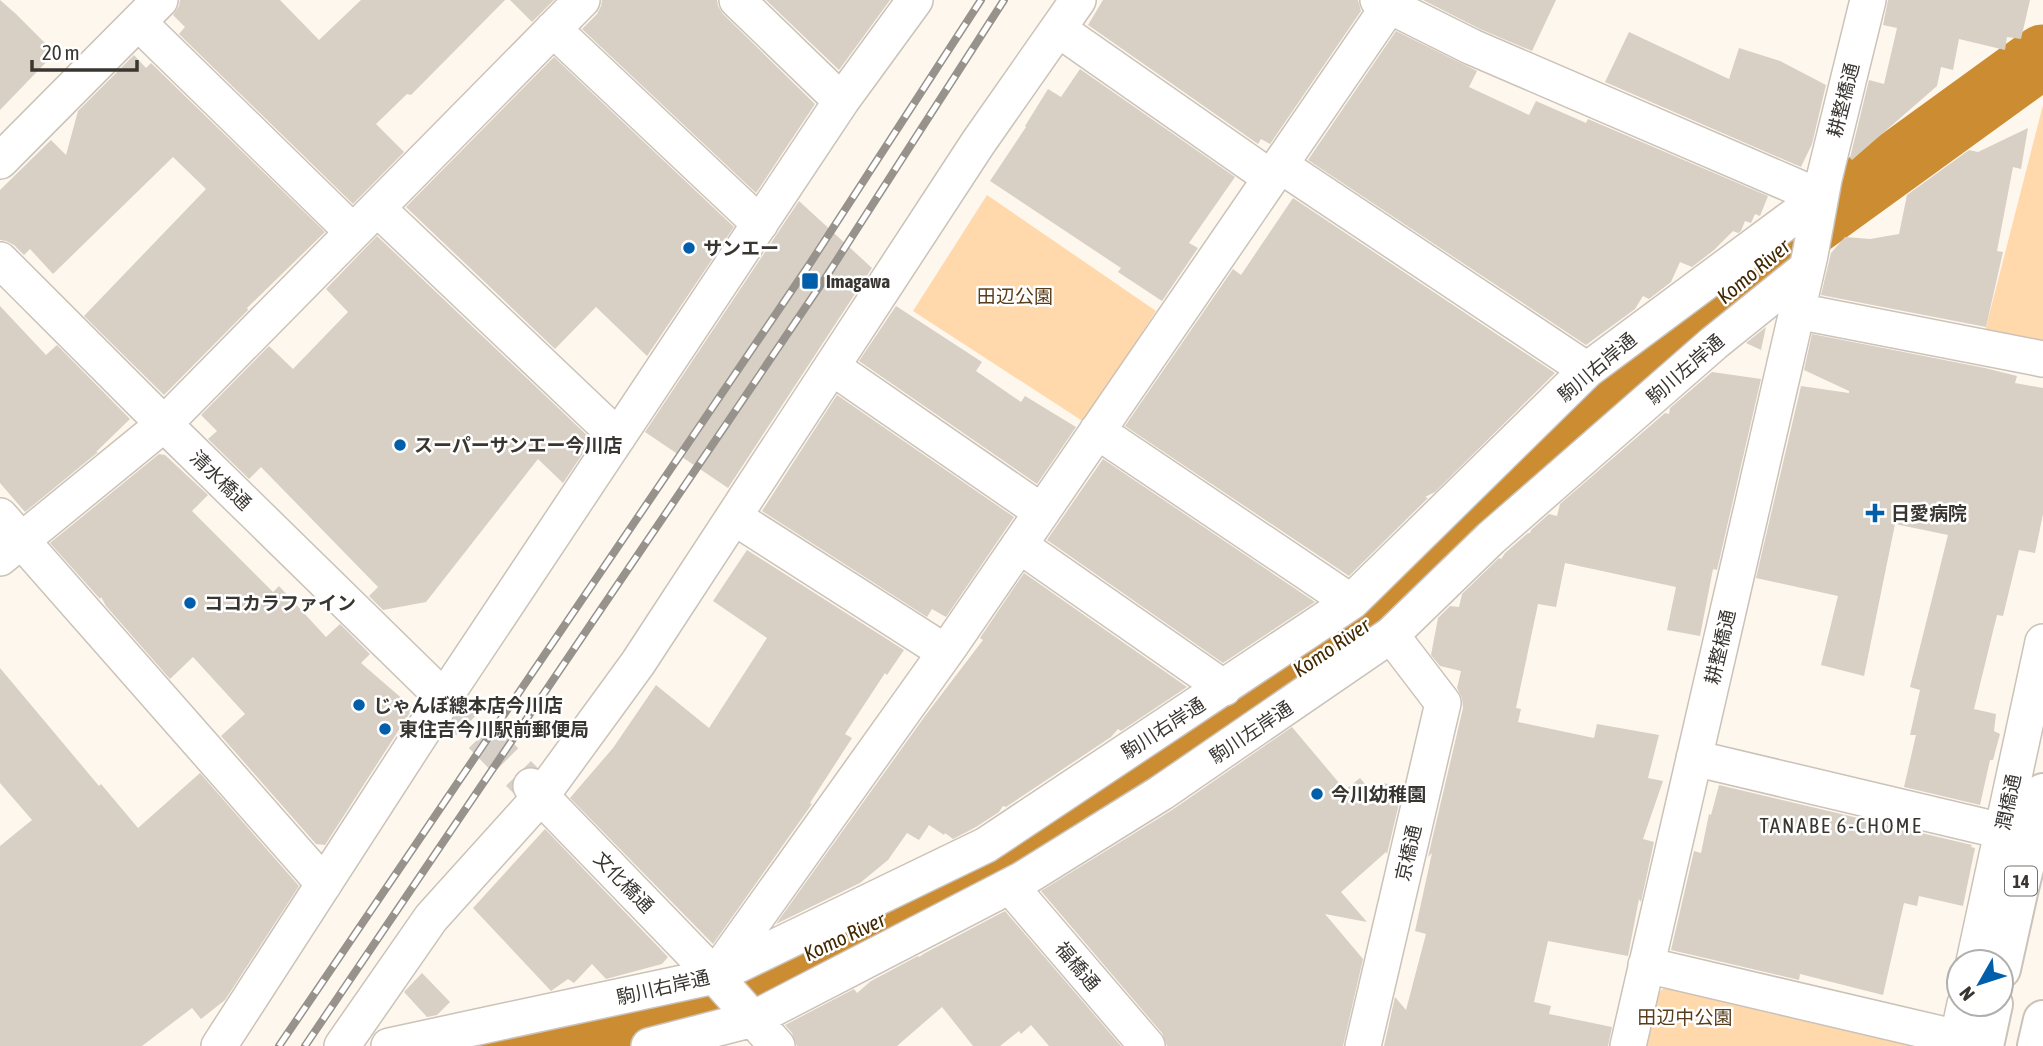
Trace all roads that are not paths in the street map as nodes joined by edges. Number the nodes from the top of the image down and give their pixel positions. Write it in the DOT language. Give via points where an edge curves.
graph roads {
  1 [pos="582,0"];
  2 [pos="737,0"];
  3 [pos="915,0"];
  4 [pos="1078,0"];
  5 [pos="1868,0"];
  6 [pos="1387,2"];
  7 [pos="149,11"];
  8 [pos="553,29"];
  9 [pos="1058,29"];
  10 [pos="842,100"];
  11 [pos="0,161"];
  12 [pos="1276,171"];
  13 [pos="1820,199"];
  14 [pos="377,208"];
  15 [pos="760,224"];
  16 [pos="353,232"];
  17 [pos="1809,258"];
  18 [pos="0,260"];
  19 [pos="1797,311"];
  20 [pos="2043,359"];
  21 [pos="832,367"];
  22 [pos="1587,370"];
  23 [pos="164,424"];
  24 [pos="1097,430"];
  25 [pos="618,437"];
  26 [pos="1042,512"];
  27 [pos="734,517"];
  28 [pos="7,538"];
  29 [pos="1019,545"];
  30 [pos="1351,602"];
  31 [pos="1391,635"];
  32 [pos="2043,642"];
  33 [pos="945,652"];
  34 [pos="1224,688"];
  35 [pos="444,698"];
  36 [pos="1694,758"];
  37 [pos="536,791"];
  38 [pos="2043,793"];
  39 [pos="2002,831"];
  40 [pos="324,884"];
  41 [pos="1010,886"];
  42 [pos="1977,948"];
  43 [pos="2005,948"];
  44 [pos="1646,965"];
  45 [pos="716,977"];
  46 [pos="749,1015"];
  47 [pos="1965,1018"];
  48 [pos="1983,1018"];
  49 [pos="2043,1020"];
  50 [pos="1966,1043"];
  51 [pos="219,1046"];
  52 [pos="342,1046"];
  53 [pos="389,1046"];
  54 [pos="649,1046"];
  55 [pos="777,1046"];
  56 [pos="1147,1046"];
  57 [pos="1363,1046"];
  58 [pos="1628,1046"];
  59 [pos="2037,1046"];
  1 -- 8 [label="street"];
  2 -- 10 [label="street"];
  3 -- 10 [label="street"];
  4 -- 9 [label="street"];
  5 -- 13 [label="street, 耕整橋通"];
  6 -- 12 [label="street"];
  6 -- 13 [label="street" via="1472,47"];
  7 -- 11 [label="street"];
  7 -- 16 [label="street"];
  8 -- 14 [label="street"];
  8 -- 15 [label="street"];
  9 -- 12 [label="street"];
  9 -- 21 [label="street"];
  10 -- 15 [label="street"];
  12 -- 22 [label="street"];
  12 -- 24 [label="street"];
  13 -- 17 [label="street, 耕整橋通"];
  13 -- 22 [label="street, 駒川右岸通"];
  14 -- 16 [label="street"];
  14 -- 25 [label="street"];
  15 -- 25 [label="street"];
  16 -- 23 [label="street"];
  17 -- 19 [label="street, 耕整橋通"];
  17 -- 31 [label="street, 駒川左岸通" via="1491,538"];
  18 -- 23 [label="street, 清水橋通"];
  19 -- 20 [label="street"];
  19 -- 36 [label="street, 耕整橋通"];
  21 -- 26 [label="street"];
  21 -- 27 [label="street"];
  22 -- 30 [label="street, 駒川右岸通"];
  23 -- 28 [label="street"];
  23 -- 35 [label="street, 清水橋通"];
  24 -- 26 [label="street"];
  24 -- 30 [label="street"];
  25 -- 35 [label="street"];
  26 -- 29 [label="street"];
  27 -- 33 [label="street"];
  27 -- 37 [label="street" via="638,663"];
  28 -- 40 [label="street"];
  29 -- 33 [label="street"];
  29 -- 34 [label="street"];
  30 -- 34 [label="street, 駒川右岸通"];
  31 -- 41 [label="street, 駒川左岸通" via="1161,793"];
  31 -- 57 [label="street, 京橋通" via="1443,703"];
  32 -- 39 [label="street, 潤橋通"];
  33 -- 45 [label="street"];
  34 -- 45 [label="street, 駒川右岸通" via="986,845"];
  35 -- 40 [label="street"];
  36 -- 39 [label="street"];
  36 -- 44 [label="street, 耕整橋通"];
  37 -- 45 [label="street, 文化橋通"];
  37 -- 52 [label="street" via="431,918"];
  38 -- 43 [label="highway, 14"];
  39 -- 42 [label="street, 潤橋通"];
  40 -- 51 [label="street"];
  41 -- 46 [label="street, 駒川左岸通"];
  41 -- 56 [label="street, 福橋通"];
  44 -- 50 [label="street"];
  44 -- 58 [label="street, 耕整橋通"];
  45 -- 46 [label="street, 文化橋通"];
  45 -- 53 [label="street, 駒川右岸通"];
  46 -- 54 [label="street, 駒川左岸通"];
  46 -- 55 [label="street"];
  47 -- 50 [label="street"];
  48 -- 50 [label="highway"];
  49 -- 59 [label="highway"];
}
